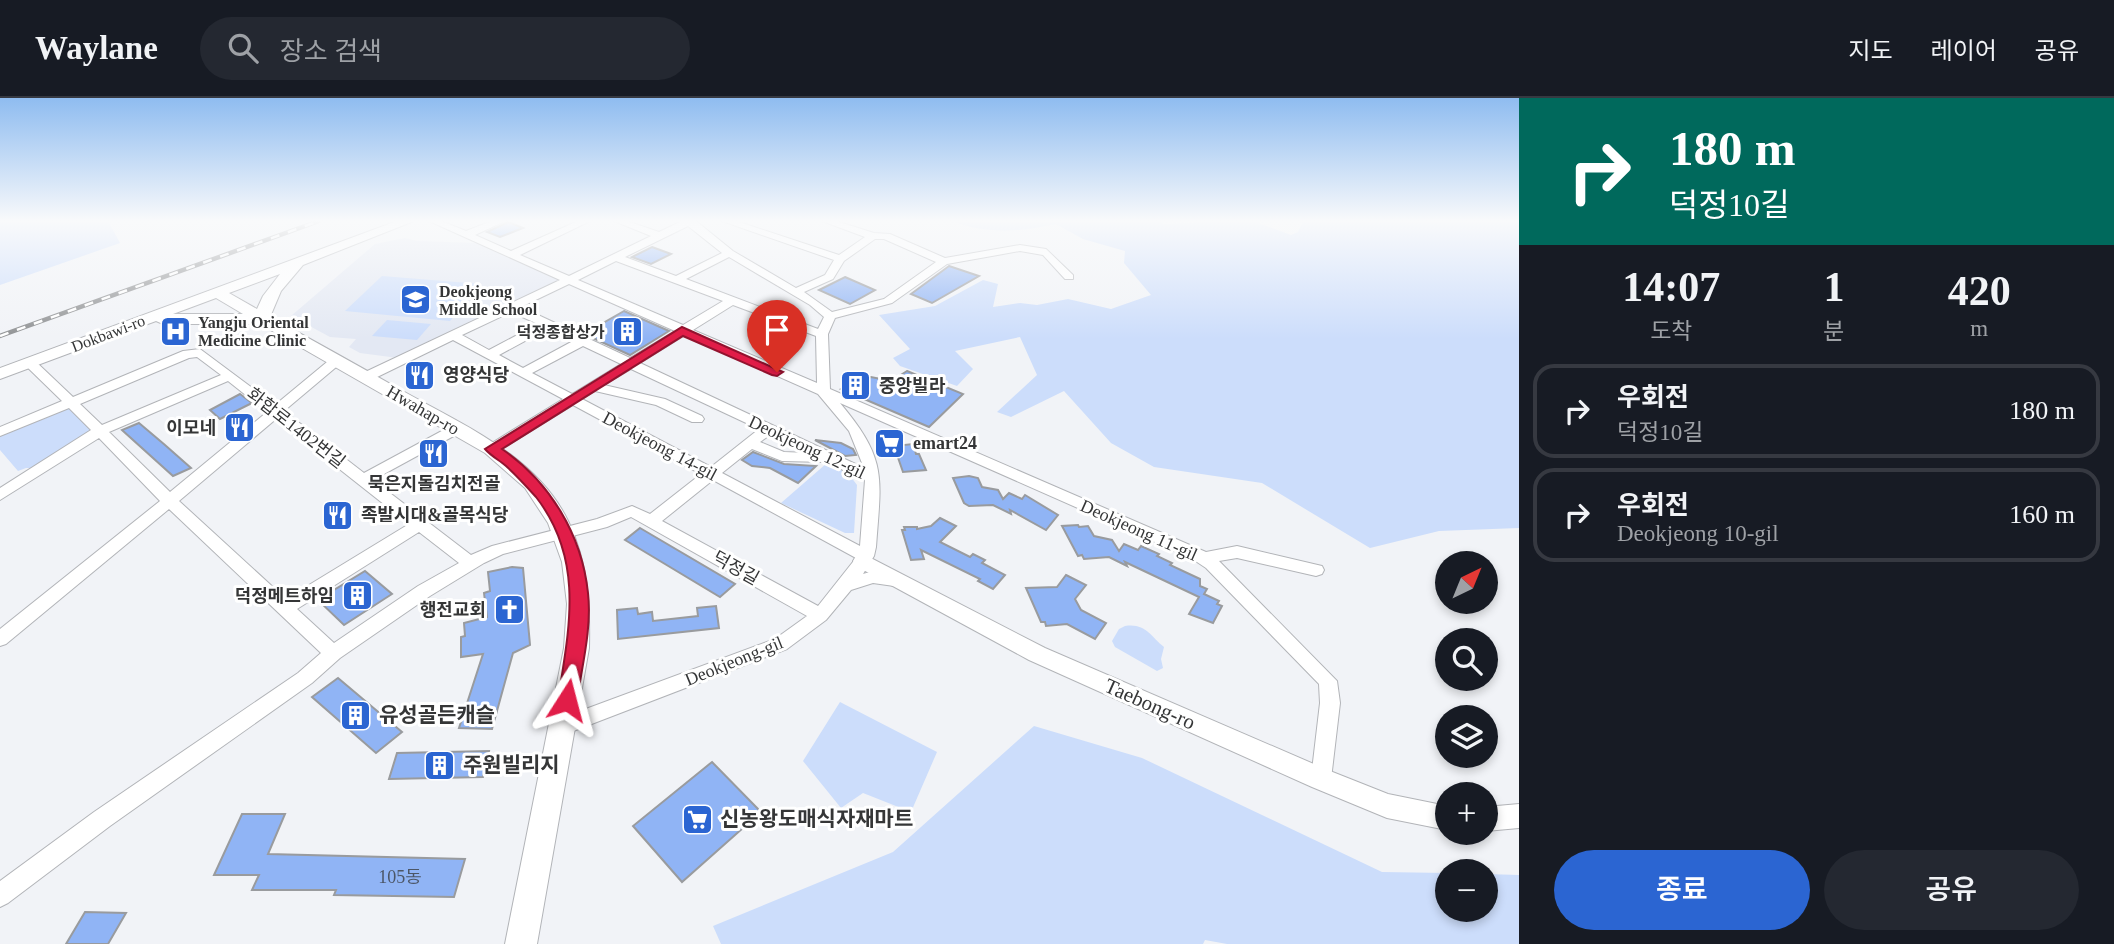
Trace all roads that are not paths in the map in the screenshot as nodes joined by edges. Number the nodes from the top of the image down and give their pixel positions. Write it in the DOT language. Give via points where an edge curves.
graph roads {
  1 [pos="300,260"];
  2 [pos="301,260"];
  3 [pos="523,260"];
  4 [pos="609,260"];
  5 [pos="625,260"];
  6 [pos="714,260"];
  7 [pos="742,260"];
  8 [pos="839,260"];
  9 [pos="947,260"];
  10 [pos="1054,260"];
  11 [pos="944,261"];
  12 [pos="1069,277"];
  13 [pos="568,280"];
  14 [pos="676,280"];
  15 [pos="796,292"];
  16 [pos="217,293"];
  17 [pos="731,301"];
  18 [pos="513,308"];
  19 [pos="830,316"];
  20 [pos="262,319"];
  21 [pos="143,320"];
  22 [pos="547,324"];
  23 [pos="682,331"];
  24 [pos="822,334"];
  25 [pos="454,336"];
  26 [pos="582,341"];
  27 [pos="489,355"];
  28 [pos="337,360"];
  29 [pos="30,363"];
  30 [pos="629,364"];
  31 [pos="523,373"];
  32 [pos="0,374"];
  33 [pos="230,376"];
  34 [pos="366,377"];
  35 [pos="592,386"];
  36 [pos="824,393"];
  37 [pos="571,399"];
  38 [pos="72,403"];
  39 [pos="867,411"];
  40 [pos="275,412"];
  41 [pos="697,419"];
  42 [pos="849,423"];
  43 [pos="456,429"];
  44 [pos="768,429"];
  45 [pos="100,430"];
  46 [pos="0,432"];
  47 [pos="750,443"];
  48 [pos="492,449"];
  49 [pos="832,458"];
  50 [pos="712,474"];
  51 [pos="873,478"];
  52 [pos="362,480"];
  53 [pos="0,495"];
  54 [pos="169,501"];
  55 [pos="652,521"];
  56 [pos="420,524"];
  57 [pos="565,532"];
  58 [pos="866,554"];
  59 [pos="1203,558"];
  60 [pos="470,563"];
  61 [pos="1316,570"];
  62 [pos="900,581"];
  63 [pos="846,584"];
  64 [pos="284,608"];
  65 [pos="820,615"];
  66 [pos="0,639"];
  67 [pos="333,653"];
  68 [pos="563,726"];
  69 [pos="1321,779"];
  70 [pos="1435,816"];
  71 [pos="1519,816"];
  72 [pos="1498,818"];
  73 [pos="0,895"];
  74 [pos="521,944"];
  1 -- 16 [label="main road"];
  2 -- 20 [label="main road" via="279,282"];
  3 -- 13 [label="street, Deokjeong 11-gil"];
  4 -- 13 [label="street"];
  5 -- 14 [label="street"];
  6 -- 14 [label="street"];
  7 -- 15 [label="street"];
  8 -- 15 [label="street" via="828,277"];
  9 -- 11 [label="street"];
  10 -- 12 [label="street"];
  11 -- 19 [label="street" via="888,301"];
  13 -- 18 [label="street"];
  13 -- 23 [label="street, Deokjeong 11-gil"];
  14 -- 17 [label="street"];
  15 -- 19 [label="street"];
  16 -- 20 [label="main road, Hwahap-ro"];
  16 -- 21 [label="main road, Dokbawi-ro"];
  17 -- 23 [label="street"];
  17 -- 24 [label="street"];
  18 -- 22 [label="street, Deokjeong 12-gil"];
  18 -- 25 [label="street"];
  19 -- 24 [label="street"];
  20 -- 21 [label="main road"];
  20 -- 28 [label="main road, Hwahap-ro"];
  21 -- 29 [label="main road, Dokbawi-ro"];
  22 -- 26 [label="street, Deokjeong 12-gil"];
  22 -- 27 [label="street"];
  23 -- 30 [label="street"];
  23 -- 36 [label="street, Deokjeong 11-gil"];
  24 -- 36 [label="street"];
  25 -- 27 [label="street, Deokjeong 14-gil"];
  25 -- 34 [label="street"];
  26 -- 30 [label="street, Deokjeong 12-gil"];
  26 -- 31 [label="street"];
  27 -- 31 [label="street, Deokjeong 14-gil"];
  28 -- 34 [label="main road, Hwahap-ro"];
  28 -- 40 [label="street"];
  29 -- 32 [label="main road, Dokbawi-ro"];
  29 -- 38 [label="street"];
  30 -- 35 [label="street"];
  30 -- 44 [label="street, Deokjeong 12-gil"];
  31 -- 37 [label="street, Deokjeong 14-gil"];
  33 -- 38 [label="street, 화합로1402번길" via="193,352"];
  33 -- 40 [label="street, 화합로1402번길"];
  33 -- 45 [label="street, 화합로1402번길"];
  34 -- 43 [label="main road, Hwahap-ro"];
  35 -- 37 [label="street"];
  35 -- 41 [label="street" via="660,402"];
  36 -- 39 [label="street, Deokjeong 11-gil"];
  36 -- 42 [label="street"];
  37 -- 48 [label="street"];
  37 -- 50 [label="street, Deokjeong 14-gil"];
  38 -- 45 [label="street"];
  38 -- 46 [label="street"];
  39 -- 42 [label="street"];
  39 -- 59 [label="street, Deokjeong 11-gil"];
  40 -- 52 [label="street, 화합로1402번길"];
  40 -- 54 [label="street"];
  42 -- 51 [label="street" via="863,443"];
  43 -- 48 [label="main road, Hwahap-ro"];
  43 -- 52 [label="street, 화합로1402번길"];
  44 -- 47 [label="street"];
  44 -- 49 [label="street, Deokjeong 12-gil"];
  45 -- 53 [label="street, 화합로1402번길"];
  45 -- 54 [label="street"];
  47 -- 49 [label="street" via="782,456"];
  47 -- 50 [label="street"];
  48 -- 57 [label="main road, Hwahap-ro" via="528,479"];
  49 -- 51 [label="street, Deokjeong 12-gil"];
  50 -- 55 [label="street"];
  50 -- 58 [label="street, Deokjeong 14-gil"];
  51 -- 58 [label="street"];
  52 -- 56 [label="street, 화합로1402번길"];
  54 -- 64 [label="street"];
  54 -- 66 [label="street"];
  55 -- 57 [label="street, 덕정길" via="629,511"];
  55 -- 65 [label="street, 덕정길"];
  56 -- 60 [label="street, 화합로1402번길"];
  56 -- 64 [label="street"];
  57 -- 60 [label="street, 덕정길" via="498,550"];
  57 -- 68 [label="main road, Hwahap-ro" via="580,595"];
  58 -- 62 [label="street, Taebong-ro"];
  58 -- 63 [label="street, Deokjeong-gil"];
  59 -- 61 [label="street" via="1237,552"];
  59 -- 69 [label="street, Deokjeong 11-gil" via="1328,681 1330,703"];
  60 -- 67 [label="street, 덕정길"];
  62 -- 63 [label="street" via="873,577"];
  62 -- 69 [label="street, Taebong-ro" via="1037,654"];
  63 -- 65 [label="street, Deokjeong-gil"];
  64 -- 67 [label="street"];
  65 -- 68 [label="street, Deokjeong-gil" via="771,649"];
  67 -- 73 [label="street, 덕정길" via="305,678"];
  68 -- 74 [label="main road, Hwahap-ro"];
  69 -- 70 [label="street, Taebong-ro" via="1387,806"];
  71 -- 72 [label="street"];
}
